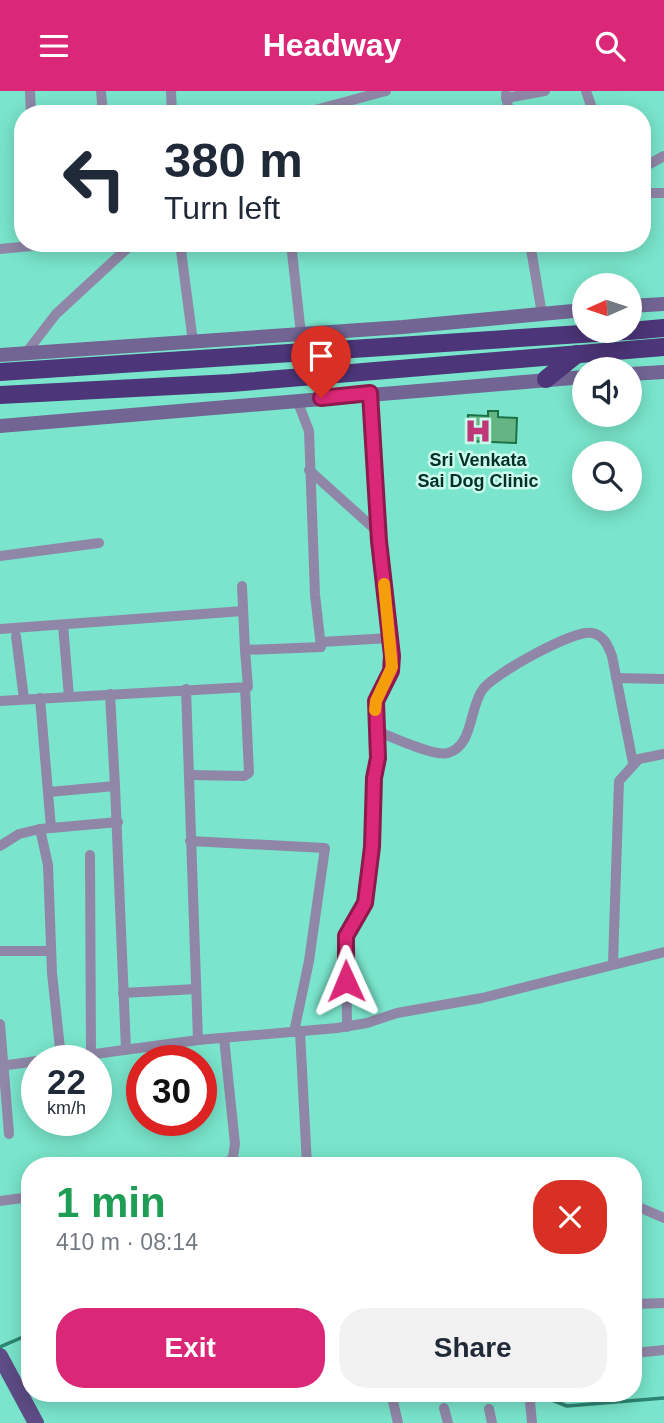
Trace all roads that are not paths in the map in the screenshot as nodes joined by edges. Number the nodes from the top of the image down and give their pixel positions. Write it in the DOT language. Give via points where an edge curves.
graph roads {
  1 [pos="386,91"];
  2 [pos="545,91"];
  3 [pos="506,94"];
  4 [pos="356,95"];
  5 [pos="327,105"];
  6 [pos="124,252"];
  7 [pos="181,252"];
  8 [pos="292,252"];
  9 [pos="532,252"];
  10 [pos="664,304"];
  11 [pos="642,305"];
  12 [pos="572,311"];
  13 [pos="542,314"];
  14 [pos="664,328"];
  15 [pos="642,330"];
  16 [pos="301,334"];
  17 [pos="572,335"];
  18 [pos="193,342"];
  19 [pos="664,347"];
  20 [pos="26,353"];
  21 [pos="577,354"];
  22 [pos="0,355"];
  23 [pos="0,372"];
  24 [pos="664,372"];
  25 [pos="642,373"];
  26 [pos="572,378"];
  27 [pos="546,379"];
  28 [pos="370,393"];
  29 [pos="0,394"];
  30 [pos="297,400"];
  31 [pos="0,426"];
  32 [pos="309,470"];
  33 [pos="379,533"];
  34 [pos="99,543"];
  35 [pos="0,556"];
  36 [pos="242,586"];
  37 [pos="243,611"];
  38 [pos="63,625"];
  39 [pos="0,629"];
  40 [pos="16,636"];
  41 [pos="390,638"];
  42 [pos="321,642"];
  43 [pos="245,650"];
  44 [pos="616,678"];
  45 [pos="664,679"];
  46 [pos="245,687"];
  47 [pos="186,689"];
  48 [pos="110,694"];
  49 [pos="69,697"];
  50 [pos="40,698"];
  51 [pos="24,699"];
  52 [pos="0,701"];
  53 [pos="377,731"];
  54 [pos="664,754"];
  55 [pos="633,763"];
  56 [pos="189,775"];
  57 [pos="115,786"];
  58 [pos="49,792"];
  59 [pos="118,822"];
  60 [pos="51,828"];
  61 [pos="40,829"];
  62 [pos="190,841"];
  63 [pos="0,846"];
  64 [pos="90,855"];
  65 [pos="0,951"];
  66 [pos="51,951"];
  67 [pos="664,952"];
  68 [pos="613,963"];
  69 [pos="195,989"];
  70 [pos="123,993"];
  71 [pos="0,1024"];
  72 [pos="347,1027"];
  73 [pos="297,1032"];
  74 [pos="224,1038"];
  75 [pos="198,1040"];
  76 [pos="60,1045"];
  77 [pos="91,1045"];
  78 [pos="162,1045"];
  79 [pos="126,1050"];
  80 [pos="112,1052"];
  81 [pos="21,1063"];
  82 [pos="2,1066"];
  83 [pos="9,1134"];
  84 [pos="233,1157"];
  85 [pos="305,1157"];
  86 [pos="21,1198"];
  87 [pos="0,1201"];
  88 [pos="642,1208"];
  89 [pos="664,1218"];
  90 [pos="664,1303"];
  91 [pos="642,1304"];
  92 [pos="664,1350"];
  93 [pos="642,1352"];
  94 [pos="2,1361"];
  95 [pos="21,1396"];
  96 [pos="24,1402"];
  97 [pos="393,1402"];
  98 [pos="530,1402"];
  99 [pos="444,1408"];
  100 [pos="489,1409"];
  101 [pos="36,1423"];
  102 [pos="398,1423"];
  103 [pos="448,1423"];
  104 [pos="492,1423"];
  105 [pos="532,1423"];
  1 -- 4 [label="street"];
  2 -- 3 [label="street"];
  4 -- 5 [label="street"];
  6 -- 20 [label="street" via="56,314"];
  7 -- 18 [label="street"];
  8 -- 16 [label="street"];
  9 -- 13 [label="street"];
  10 -- 11 [label="street"];
  12 -- 13 [label="street"];
  13 -- 16 [label="street"];
  14 -- 15 [label="highway"];
  16 -- 18 [label="street"];
  17 -- 23 [label="highway"];
  18 -- 20 [label="street"];
  19 -- 21 [label="highway"];
  20 -- 22 [label="street"];
  21 -- 27 [label="highway"];
  21 -- 29 [label="highway" via="231,383"];
  24 -- 25 [label="street"];
  26 -- 27 [label="street"];
  27 -- 28 [label="street"];
  28 -- 30 [label="street"];
  28 -- 33 [label="street"];
  30 -- 31 [label="street"];
  30 -- 32 [label="street" via="309,431"];
  32 -- 33 [label="street"];
  32 -- 42 [label="street" via="314,595"];
  33 -- 41 [label="street"];
  34 -- 35 [label="street"];
  36 -- 37 [label="street"];
  37 -- 38 [label="street"];
  37 -- 43 [label="street"];
  38 -- 39 [label="street"];
  38 -- 49 [label="street"];
  40 -- 51 [label="street"];
  41 -- 42 [label="street"];
  41 -- 53 [label="street" via="392,667 376,701"];
  42 -- 43 [label="street" via="321,647"];
  43 -- 46 [label="street"];
  44 -- 45 [label="street"];
  44 -- 53 [label="street" via="605,641 591,632 580,633 485,685 463,741 453,751 438,754"];
  44 -- 55 [label="street"];
  46 -- 47 [label="street"];
  46 -- 56 [label="street" via="249,773"];
  47 -- 48 [label="street"];
  47 -- 56 [label="street"];
  48 -- 49 [label="street"];
  48 -- 57 [label="street"];
  49 -- 50 [label="street"];
  50 -- 51 [label="street"];
  50 -- 58 [label="street"];
  51 -- 52 [label="street"];
  53 -- 72 [label="street" via="365,903 346,936"];
  54 -- 55 [label="street"];
  55 -- 68 [label="street" via="618,788"];
  56 -- 62 [label="street"];
  57 -- 58 [label="street"];
  57 -- 59 [label="street"];
  58 -- 60 [label="street"];
  59 -- 60 [label="street"];
  59 -- 70 [label="street"];
  60 -- 61 [label="street"];
  61 -- 63 [label="street" via="19,834"];
  61 -- 66 [label="street" via="48,865"];
  62 -- 69 [label="street"];
  62 -- 73 [label="street" via="325,848"];
  64 -- 77 [label="street"];
  65 -- 66 [label="street"];
  66 -- 76 [label="street"];
  67 -- 68 [label="street"];
  68 -- 72 [label="street"];
  69 -- 70 [label="street"];
  69 -- 75 [label="street"];
  70 -- 79 [label="street"];
  71 -- 82 [label="street"];
  72 -- 73 [label="street"];
  73 -- 74 [label="street"];
  73 -- 85 [label="street"];
  74 -- 75 [label="street"];
  74 -- 84 [label="street"];
  75 -- 78 [label="street"];
  79 -- 80 [label="street"];
  81 -- 82 [label="street"];
  82 -- 83 [label="street"];
  86 -- 87 [label="street"];
  88 -- 89 [label="street"];
  90 -- 91 [label="street"];
  92 -- 93 [label="street"];
  94 -- 95 [label="main road"];
  96 -- 101 [label="main road"];
  97 -- 102 [label="street"];
  98 -- 105 [label="street"];
  99 -- 103 [label="street"];
  100 -- 104 [label="street"];
}
